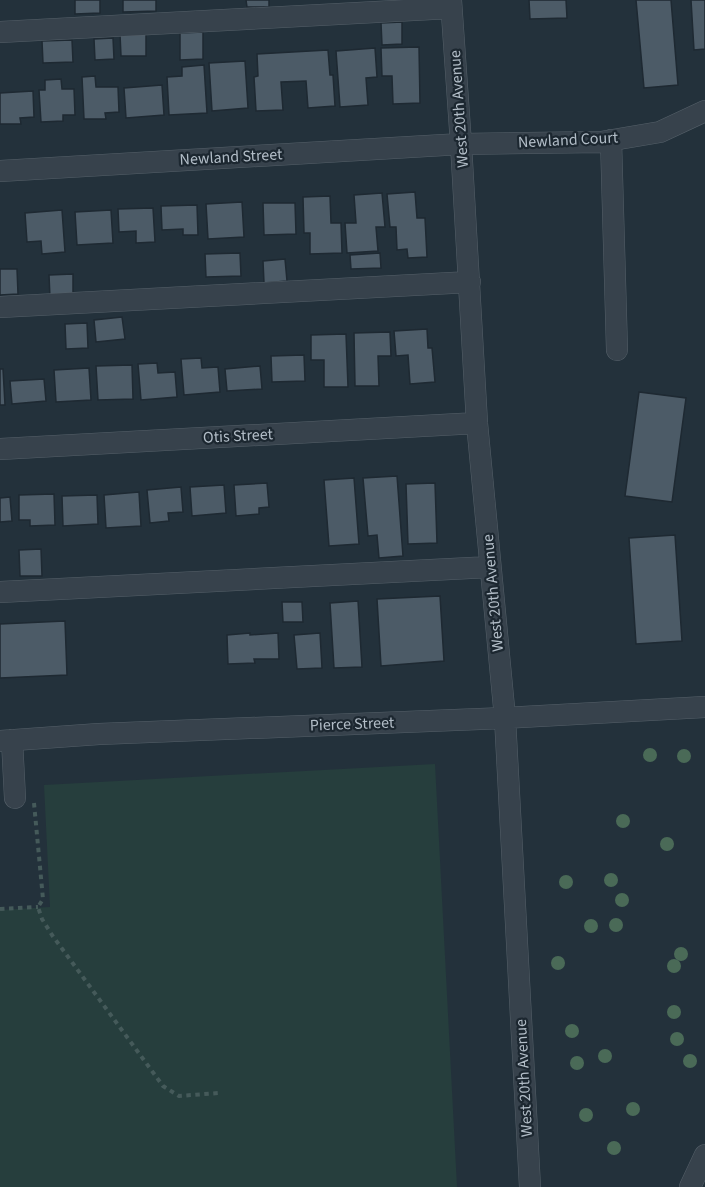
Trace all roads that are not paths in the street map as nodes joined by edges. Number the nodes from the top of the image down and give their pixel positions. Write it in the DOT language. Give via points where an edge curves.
graph roads {
  1 [pos="451,4"];
  2 [pos="0,32"];
  3 [pos="705,111"];
  4 [pos="611,140"];
  5 [pos="461,144"];
  6 [pos="0,171"];
  7 [pos="470,282"];
  8 [pos="0,307"];
  9 [pos="617,350"];
  10 [pos="477,423"];
  11 [pos="0,449"];
  12 [pos="490,567"];
  13 [pos="0,592"];
  14 [pos="705,707"];
  15 [pos="505,718"];
  16 [pos="6,740"];
  17 [pos="24,798"];
  18 [pos="705,1155"];
  19 [pos="530,1187"];
  20 [pos="690,1187"];
  1 -- 2 [label="street"];
  1 -- 5 [label="street, West 20th Avenue"];
  3 -- 4 [label="street, Newland Court" via="660,132"];
  4 -- 5 [label="street, Newland Court"];
  4 -- 9 [label="street"];
  5 -- 6 [label="street, Newland Street"];
  5 -- 7 [label="street, West 20th Avenue"];
  7 -- 8 [label="street"];
  7 -- 10 [label="street, West 20th Avenue"];
  10 -- 11 [label="street, Otis Street"];
  10 -- 12 [label="street, West 20th Avenue"];
  12 -- 13 [label="street"];
  12 -- 15 [label="street, West 20th Avenue"];
  14 -- 15 [label="street, Pierce Street"];
  15 -- 16 [label="street, Pierce Street"];
  15 -- 19 [label="street, West 20th Avenue"];
  16 -- 17 [label="street"];
  18 -- 20 [label="street"];
}
